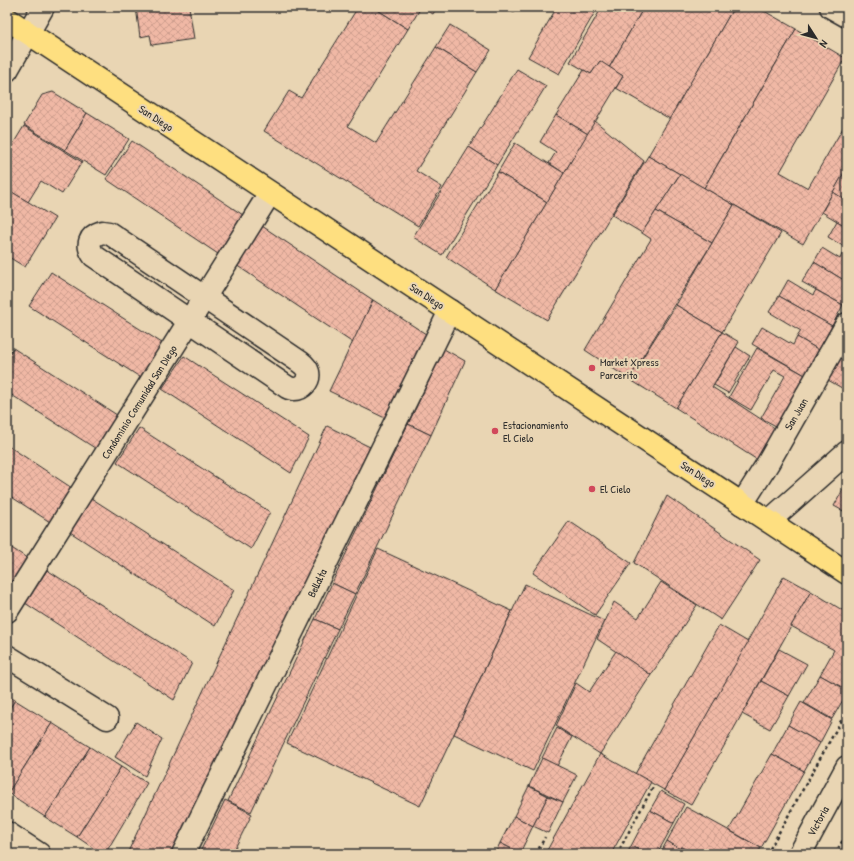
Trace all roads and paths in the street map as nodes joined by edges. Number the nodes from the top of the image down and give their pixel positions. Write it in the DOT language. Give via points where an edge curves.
graph roads {
  1 [pos="43,7"];
  2 [pos="831,7"];
  3 [pos="847,16"];
  4 [pos="7,20"];
  5 [pos="28,33"];
  6 [pos="7,70"];
  7 [pos="270,193"];
  8 [pos="205,298"];
  9 [pos="450,311"];
  10 [pos="190,321"];
  11 [pos="847,324"];
  12 [pos="847,452"];
  13 [pos="742,504"];
  14 [pos="769,521"];
  15 [pos="847,573"];
  16 [pos="7,612"];
  17 [pos="7,656"];
  18 [pos="847,710"];
  19 [pos="107,718"];
  20 [pos="847,767"];
  21 [pos="653,787"];
  22 [pos="7,833"];
  23 [pos="847,833"];
  24 [pos="545,837"];
  25 [pos="39,854"];
  26 [pos="183,854"];
  27 [pos="536,854"];
  28 [pos="617,854"];
  29 [pos="767,854"];
  30 [pos="800,854"];
  31 [pos="835,854"];
  1 -- 5 [label="street"];
  2 -- 3 [label="street"];
  4 -- 5 [label="main road, San Diego"];
  5 -- 6 [label="street"];
  5 -- 7 [label="main road, San Diego"];
  7 -- 8 [label="street, Condominio Comunidad San Diego"];
  7 -- 9 [label="main road, San Diego"];
  8 -- 10 [label="street, Condominio Comunidad San Diego"];
  8 -- 10 [label="street" via="109,233 102,232 91,238 89,244 94,256"];
  8 -- 10 [label="street" via="305,366 308,372 306,384 300,388 287,387"];
  9 -- 13 [label="main road, San Diego"];
  9 -- 26 [label="street, Bellalta"];
  10 -- 16 [label="street, Condominio Comunidad San Diego"];
  11 -- 13 [label="street, San Juan"];
  12 -- 14 [label="street"];
  13 -- 14 [label="main road, San Diego"];
  14 -- 15 [label="main road, San Diego"];
  17 -- 19 [label="street"];
  18 -- 29 [label="path"];
  20 -- 30 [label="street, Victoria"];
  21 -- 28 [label="path"];
  22 -- 25 [label="street"];
  23 -- 31 [label="path"];
  24 -- 27 [label="path"];
}
